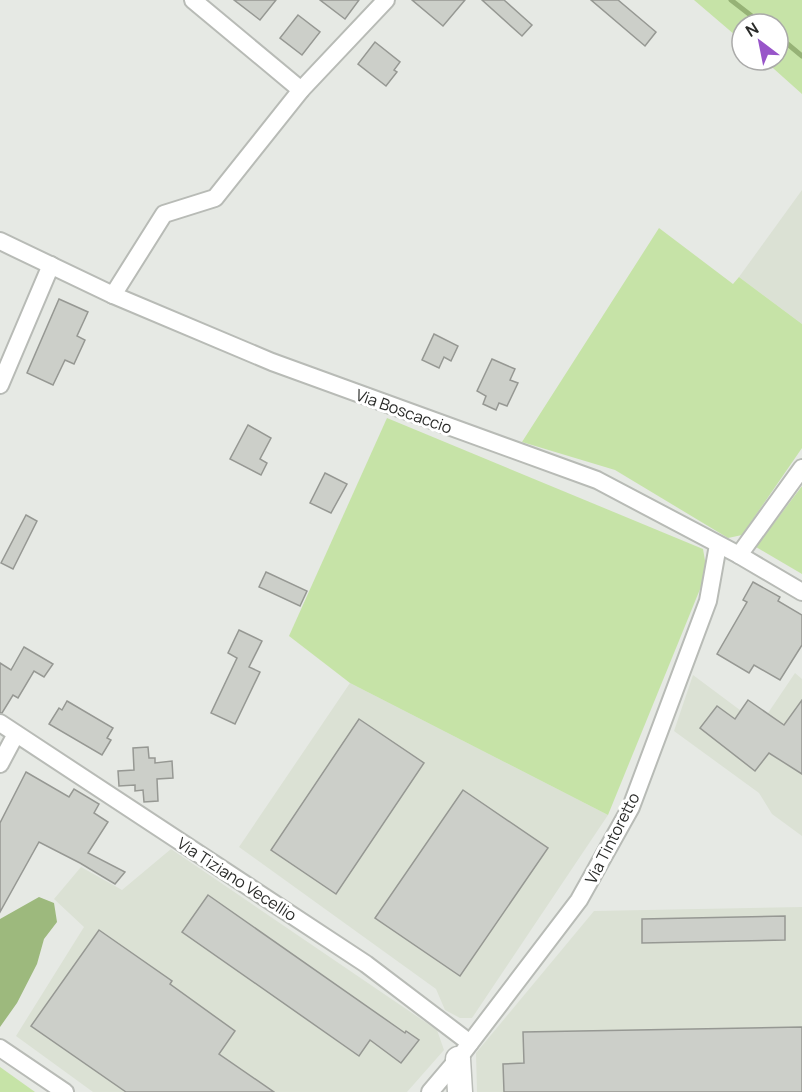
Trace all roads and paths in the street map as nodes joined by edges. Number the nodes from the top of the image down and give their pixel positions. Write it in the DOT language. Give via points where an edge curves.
graph roads {
  1 [pos="193,0"];
  2 [pos="386,0"];
  3 [pos="301,90"];
  4 [pos="0,241"];
  5 [pos="51,265"];
  6 [pos="113,295"];
  7 [pos="0,385"];
  8 [pos="802,468"];
  9 [pos="718,545"];
  10 [pos="740,555"];
  11 [pos="802,592"];
  12 [pos="0,723"];
  13 [pos="16,734"];
  14 [pos="0,764"];
  15 [pos="0,1048"];
  16 [pos="464,1051"];
  17 [pos="65,1092"];
  18 [pos="430,1092"];
  19 [pos="460,1092"];
  1 -- 3 [label="street"];
  2 -- 3 [label="street"];
  3 -- 6 [label="street" via="215,198 164,214"];
  4 -- 5 [label="street, Via Boscaccio"];
  5 -- 6 [label="street, Via Boscaccio"];
  5 -- 7 [label="street"];
  6 -- 9 [label="street, Via Boscaccio" via="272,362 597,480"];
  8 -- 10 [label="street"];
  9 -- 10 [label="street, Via Boscaccio"];
  9 -- 16 [label="street, Via Tintoretto" via="708,601 631,807 579,900"];
  10 -- 11 [label="street, Via Boscaccio"];
  12 -- 13 [label="street, Via Tiziano Vecellio"];
  13 -- 14 [label="street"];
  13 -- 16 [label="street, Via Tiziano Vecellio" via="366,964"];
  15 -- 17 [label="street"];
  16 -- 18 [label="street, Via Tintoretto"];
  16 -- 19 [label="street"];
}
